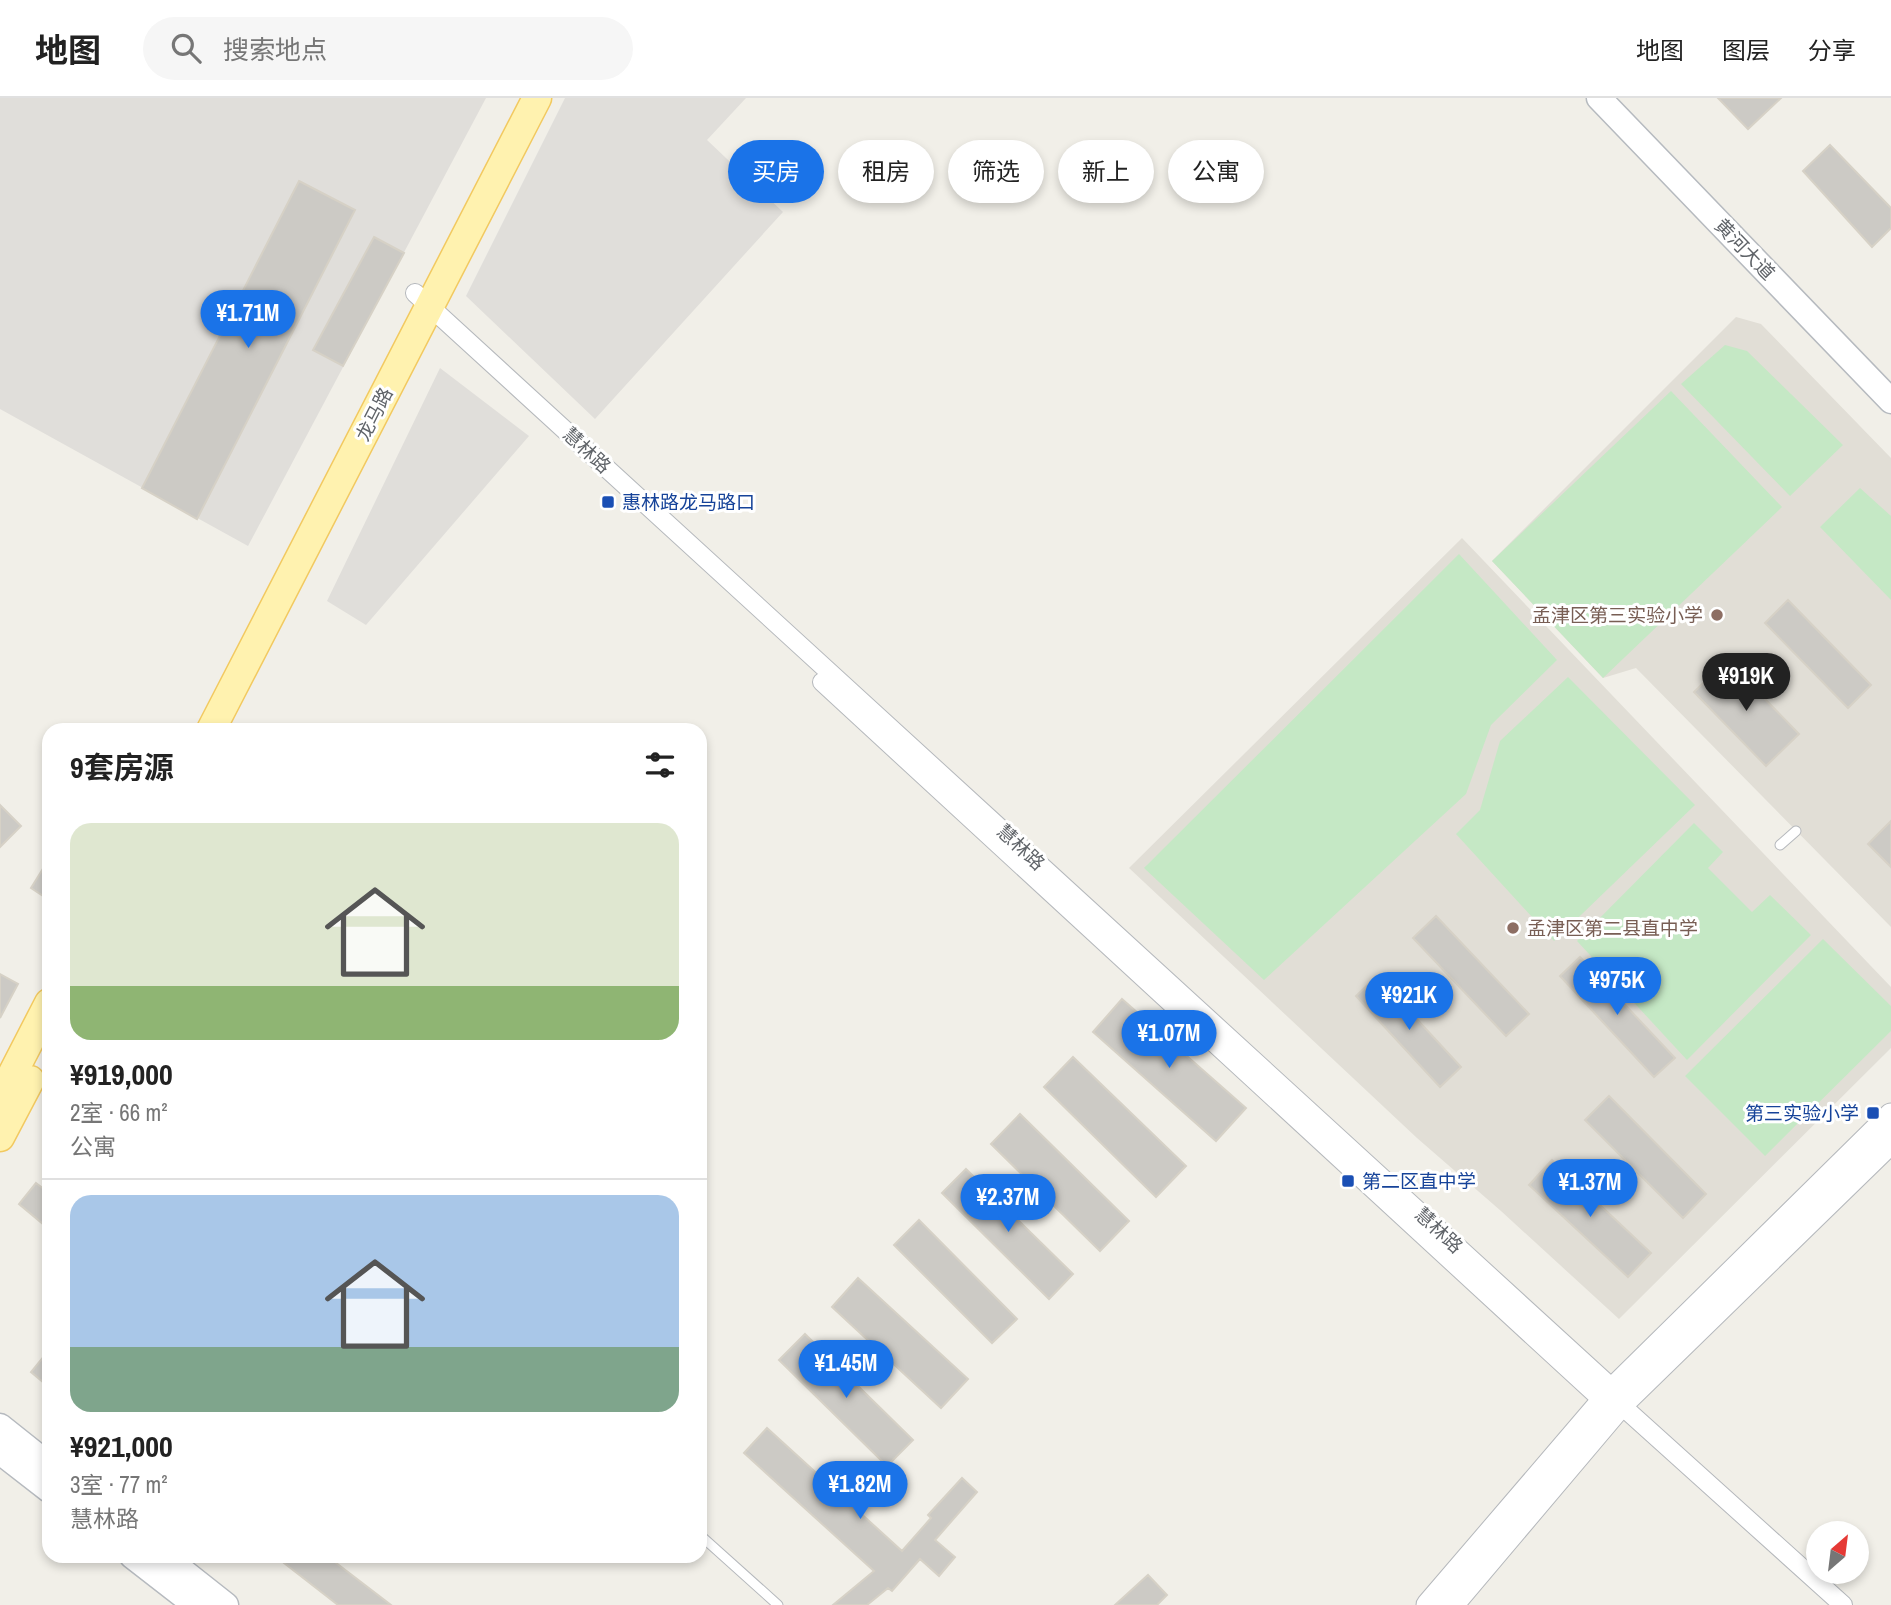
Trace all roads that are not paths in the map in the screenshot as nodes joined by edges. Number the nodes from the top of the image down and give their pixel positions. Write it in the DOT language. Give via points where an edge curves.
graph roads {
  1 [pos="515,98"];
  2 [pos="537,98"];
  3 [pos="1599,98"];
  4 [pos="1621,98"];
  5 [pos="419,305"];
  6 [pos="1891,377"];
  7 [pos="1891,401"];
  8 [pos="194,723"];
  9 [pos="214,723"];
  10 [pos="1796,831"];
  11 [pos="1780,845"];
  12 [pos="42,1017"];
  13 [pos="42,1056"];
  14 [pos="0,1098"];
  15 [pos="1891,1115"];
  16 [pos="0,1137"];
  17 [pos="1891,1142"];
  18 [pos="1612,1398"];
  19 [pos="0,1426"];
  20 [pos="0,1452"];
  21 [pos="42,1459"];
  22 [pos="42,1485"];
  23 [pos="707,1541"];
  24 [pos="141,1563"];
  25 [pos="173,1563"];
  26 [pos="195,1605"];
  27 [pos="226,1605"];
  28 [pos="778,1605"];
  29 [pos="1428,1605"];
  30 [pos="1452,1605"];
  31 [pos="1843,1605"];
  1 -- 5 [label="main road, 龙马路"];
  2 -- 5 [label="main road, 龙马路"];
  3 -- 7 [label="main road, 黄河大道"];
  4 -- 6 [label="main road, 黄河大道"];
  5 -- 8 [label="main road, 龙马路"];
  5 -- 9 [label="main road, 龙马路"];
  5 -- 18 [label="street, 慧林路"];
  10 -- 11 [label="lane"];
  12 -- 14 [label="main road"];
  13 -- 16 [label="main road"];
  15 -- 18 [label="street"];
  17 -- 18 [label="street"];
  18 -- 29 [label="street"];
  18 -- 30 [label="street"];
  18 -- 31 [label="street, 慧林路"];
  19 -- 21 [label="main road"];
  20 -- 22 [label="main road"];
  23 -- 28 [label="lane"];
  24 -- 26 [label="main road"];
  25 -- 27 [label="main road"];
}
